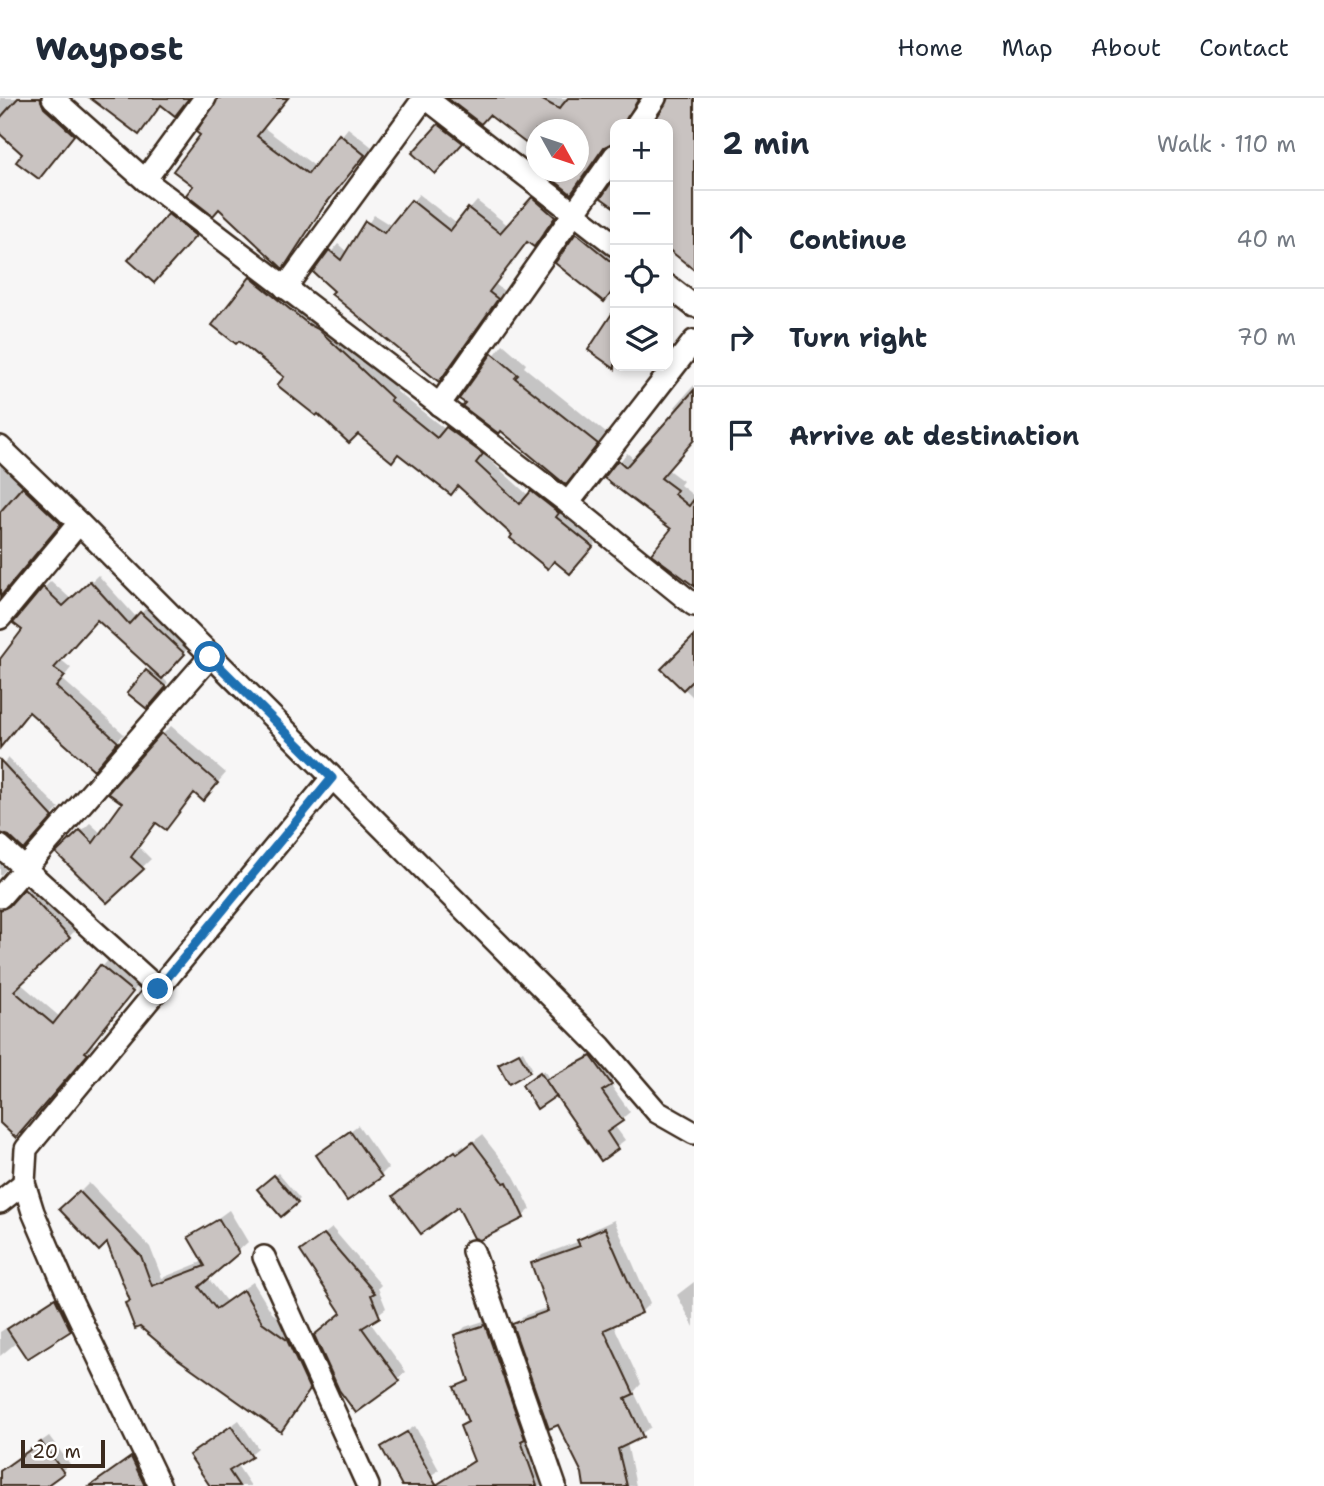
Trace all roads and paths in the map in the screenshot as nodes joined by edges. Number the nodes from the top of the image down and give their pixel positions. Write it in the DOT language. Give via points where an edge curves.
graph roads {
  1 [pos="53,98"];
  2 [pos="205,98"];
  3 [pos="425,98"];
  4 [pos="655,98"];
  5 [pos="640,119"];
  6 [pos="610,162"];
  7 [pos="145,180"];
  8 [pos="574,213"];
  9 [pos="610,241"];
  10 [pos="285,288"];
  11 [pos="673,290"];
  12 [pos="694,306"];
  13 [pos="694,341"];
  14 [pos="439,405"];
  15 [pos="0,447"];
  16 [pos="568,503"];
  17 [pos="79,523"];
  18 [pos="694,605"];
  19 [pos="0,618"];
  20 [pos="210,657"];
  21 [pos="332,778"];
  22 [pos="0,846"];
  23 [pos="25,867"];
  24 [pos="0,897"];
  25 [pos="158,989"];
  26 [pos="694,1133"];
  27 [pos="24,1183"];
  28 [pos="0,1202"];
  29 [pos="474,1251"];
  30 [pos="264,1257"];
  31 [pos="160,1486"];
  32 [pos="368,1486"];
  33 [pos="555,1486"];
  1 -- 7 [label="street"];
  2 -- 7 [label="street"];
  3 -- 8 [label="street"];
  3 -- 10 [label="street"];
  4 -- 5 [label="street"];
  6 -- 8 [label="street"];
  7 -- 10 [label="street"];
  8 -- 9 [label="street"];
  8 -- 14 [label="street"];
  10 -- 14 [label="street"];
  11 -- 12 [label="street"];
  13 -- 16 [label="street"];
  14 -- 16 [label="street"];
  15 -- 17 [label="street"];
  16 -- 18 [label="street"];
  17 -- 19 [label="street"];
  17 -- 20 [label="street"];
  20 -- 21 [label="street"];
  20 -- 23 [label="street"];
  21 -- 25 [label="street"];
  21 -- 26 [label="street" via="601,1047 657,1112"];
  22 -- 23 [label="street"];
  23 -- 24 [label="street"];
  23 -- 25 [label="street"];
  25 -- 27 [label="street" via="26,1149"];
  27 -- 28 [label="street"];
  27 -- 31 [label="street" via="69,1296"];
  29 -- 33 [label="street"];
  30 -- 32 [label="street"];
}
